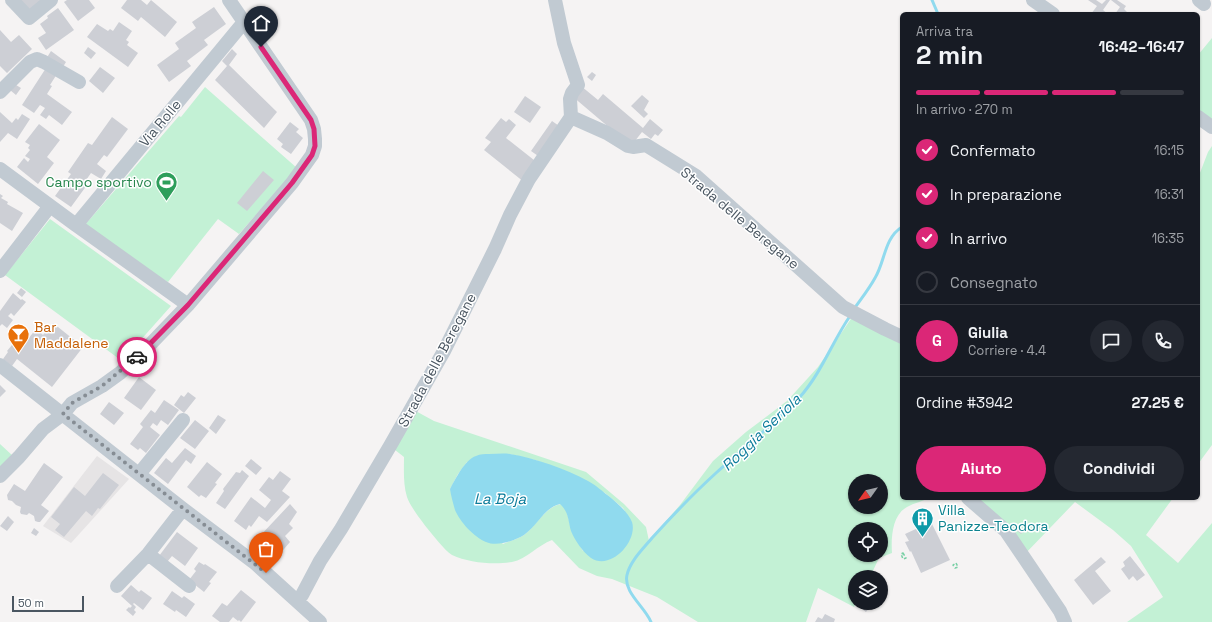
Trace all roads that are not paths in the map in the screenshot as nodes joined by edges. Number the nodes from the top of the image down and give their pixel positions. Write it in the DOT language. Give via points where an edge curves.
graph roads {
  1 [pos="12,0"];
  2 [pos="51,0"];
  3 [pos="229,0"];
  4 [pos="555,0"];
  5 [pos="1033,0"];
  6 [pos="1050,12"];
  7 [pos="244,22"];
  8 [pos="79,82"];
  9 [pos="0,92"];
  10 [pos="571,117"];
  11 [pos="1200,118"];
  12 [pos="1212,127"];
  13 [pos="0,169"];
  14 [pos="50,206"];
  15 [pos="76,224"];
  16 [pos="0,271"];
  17 [pos="188,305"];
  18 [pos="900,336"];
  19 [pos="0,365"];
  20 [pos="63,414"];
  21 [pos="183,420"];
  22 [pos="139,474"];
  23 [pos="0,476"];
  24 [pos="970,500"];
  25 [pos="183,509"];
  26 [pos="148,554"];
  27 [pos="117,586"];
  28 [pos="188,586"];
  29 [pos="297,601"];
  30 [pos="320,622"];
  31 [pos="1065,622"];
  1 -- 2 [label="street" via="29,18"];
  3 -- 7 [label="street"];
  4 -- 10 [label="street" via="564,43 578,85 570,99"];
  5 -- 6 [label="street"];
  7 -- 15 [label="street, Via Rolle"];
  7 -- 17 [label="street" via="311,120 315,146 312,155 292,183"];
  8 -- 9 [label="street" via="37,59 30,62"];
  10 -- 18 [label="street, Strada delle Beregane" via="607,132 628,146 646,144 696,176 843,307"];
  10 -- 29 [label="street, Strada delle Beregane" via="529,179 437,364"];
  11 -- 12 [label="street"];
  13 -- 14 [label="street"];
  14 -- 15 [label="street"];
  14 -- 16 [label="street"];
  15 -- 17 [label="street"];
  17 -- 20 [label="street" via="141,354 102,386 72,403"];
  19 -- 20 [label="street"];
  20 -- 22 [label="street"];
  20 -- 23 [label="street" via="42,429"];
  21 -- 22 [label="street"];
  22 -- 25 [label="street"];
  24 -- 31 [label="street" via="1006,531"];
  25 -- 26 [label="street"];
  25 -- 29 [label="street" via="256,564"];
  26 -- 27 [label="street"];
  26 -- 28 [label="street"];
  29 -- 30 [label="street"];
}
